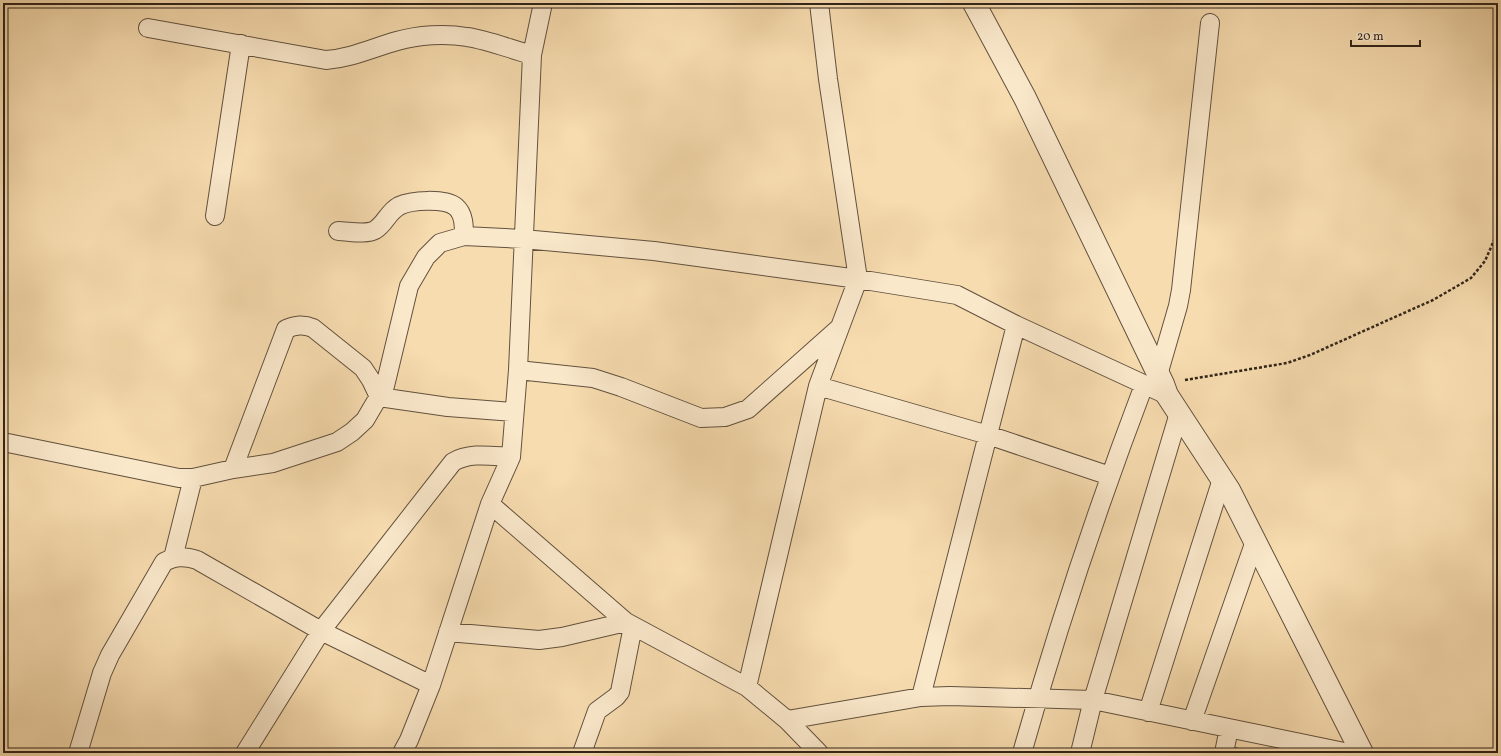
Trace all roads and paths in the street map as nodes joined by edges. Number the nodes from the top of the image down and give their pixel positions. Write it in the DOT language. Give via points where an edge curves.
graph roads {
  1 [pos="543,3"];
  2 [pos="819,3"];
  3 [pos="974,3"];
  4 [pos="1210,23"];
  5 [pos="148,28"];
  6 [pos="241,44"];
  7 [pos="532,55"];
  8 [pos="215,216"];
  9 [pos="338,231"];
  10 [pos="1498,231"];
  11 [pos="464,236"];
  12 [pos="523,239"];
  13 [pos="858,279"];
  14 [pos="1016,325"];
  15 [pos="840,327"];
  16 [pos="518,370"];
  17 [pos="1158,385"];
  18 [pos="818,386"];
  19 [pos="378,397"];
  20 [pos="514,412"];
  21 [pos="1179,413"];
  22 [pos="988,435"];
  23 [pos="3,442"];
  24 [pos="511,457"];
  25 [pos="233,469"];
  26 [pos="1110,476"];
  27 [pos="193,478"];
  28 [pos="1222,479"];
  29 [pos="490,504"];
  30 [pos="1255,541"];
  31 [pos="173,558"];
  32 [pos="630,624"];
  33 [pos="321,631"];
  34 [pos="448,632"];
  35 [pos="431,685"];
  36 [pos="747,687"];
  37 [pos="921,697"];
  38 [pos="1037,699"];
  39 [pos="1093,700"];
  40 [pos="1148,712"];
  41 [pos="787,720"];
  42 [pos="1192,721"];
  43 [pos="1229,728"];
  44 [pos="812,751"];
  45 [pos="78,753"];
  46 [pos="245,753"];
  47 [pos="402,753"];
  48 [pos="582,753"];
  49 [pos="1022,753"];
  50 [pos="1080,753"];
  51 [pos="1224,753"];
  52 [pos="1349,753"];
  53 [pos="1362,753"];
  1 -- 7 [label="street"];
  2 -- 13 [label="street"];
  3 -- 17 [label="street" via="1025,98"];
  4 -- 17 [label="street" via="1181,290"];
  5 -- 6 [label="street"];
  6 -- 7 [label="street" via="326,60 359,55 397,41 432,36 466,37"];
  6 -- 8 [label="street"];
  7 -- 12 [label="street"];
  9 -- 11 [label="street" via="370,232 376,230 390,213 400,206 414,201 444,202 456,207 463,220"];
  10 -- 17 [label="path" via="1485,261 1471,278 1426,304 1310,356 1287,363"];
  11 -- 12 [label="street"];
  11 -- 19 [label="street" via="440,243 416,271 409,286 385,386"];
  12 -- 13 [label="street" via="654,251"];
  12 -- 16 [label="street"];
  13 -- 14 [label="street" via="957,295"];
  13 -- 15 [label="street"];
  14 -- 17 [label="street"];
  14 -- 22 [label="street"];
  15 -- 16 [label="street" via="748,409 724,417 702,418 593,378"];
  15 -- 18 [label="street"];
  16 -- 20 [label="street"];
  17 -- 21 [label="street"];
  17 -- 26 [label="street"];
  18 -- 22 [label="street"];
  18 -- 36 [label="street"];
  19 -- 20 [label="street" via="448,407"];
  19 -- 25 [label="street" via="365,420 337,442 273,463"];
  19 -- 25 [label="street" via="363,368 313,328 305,325 286,329"];
  20 -- 24 [label="street"];
  21 -- 28 [label="street"];
  21 -- 39 [label="street"];
  22 -- 26 [label="street"];
  22 -- 37 [label="street"];
  23 -- 27 [label="street" via="164,476"];
  24 -- 29 [label="street"];
  24 -- 33 [label="street" via="471,456 461,457 453,462"];
  25 -- 27 [label="street"];
  26 -- 38 [label="street"];
  27 -- 31 [label="street"];
  28 -- 30 [label="street"];
  28 -- 40 [label="street"];
  29 -- 32 [label="street"];
  29 -- 34 [label="street"];
  30 -- 42 [label="street"];
  30 -- 53 [label="street"];
  31 -- 33 [label="street" via="197,560"];
  31 -- 45 [label="street" via="164,562 110,655 102,673"];
  32 -- 34 [label="street" via="540,640"];
  32 -- 36 [label="street"];
  32 -- 48 [label="street" via="620,692 597,711"];
  33 -- 35 [label="street"];
  33 -- 46 [label="street"];
  34 -- 35 [label="street"];
  35 -- 47 [label="street"];
  36 -- 41 [label="street"];
  37 -- 38 [label="street"];
  37 -- 41 [label="street"];
  38 -- 39 [label="street"];
  38 -- 49 [label="street"];
  39 -- 40 [label="street"];
  39 -- 50 [label="street"];
  40 -- 42 [label="street"];
  41 -- 44 [label="street"];
  42 -- 43 [label="street"];
  43 -- 51 [label="street"];
  43 -- 52 [label="street"];
}
